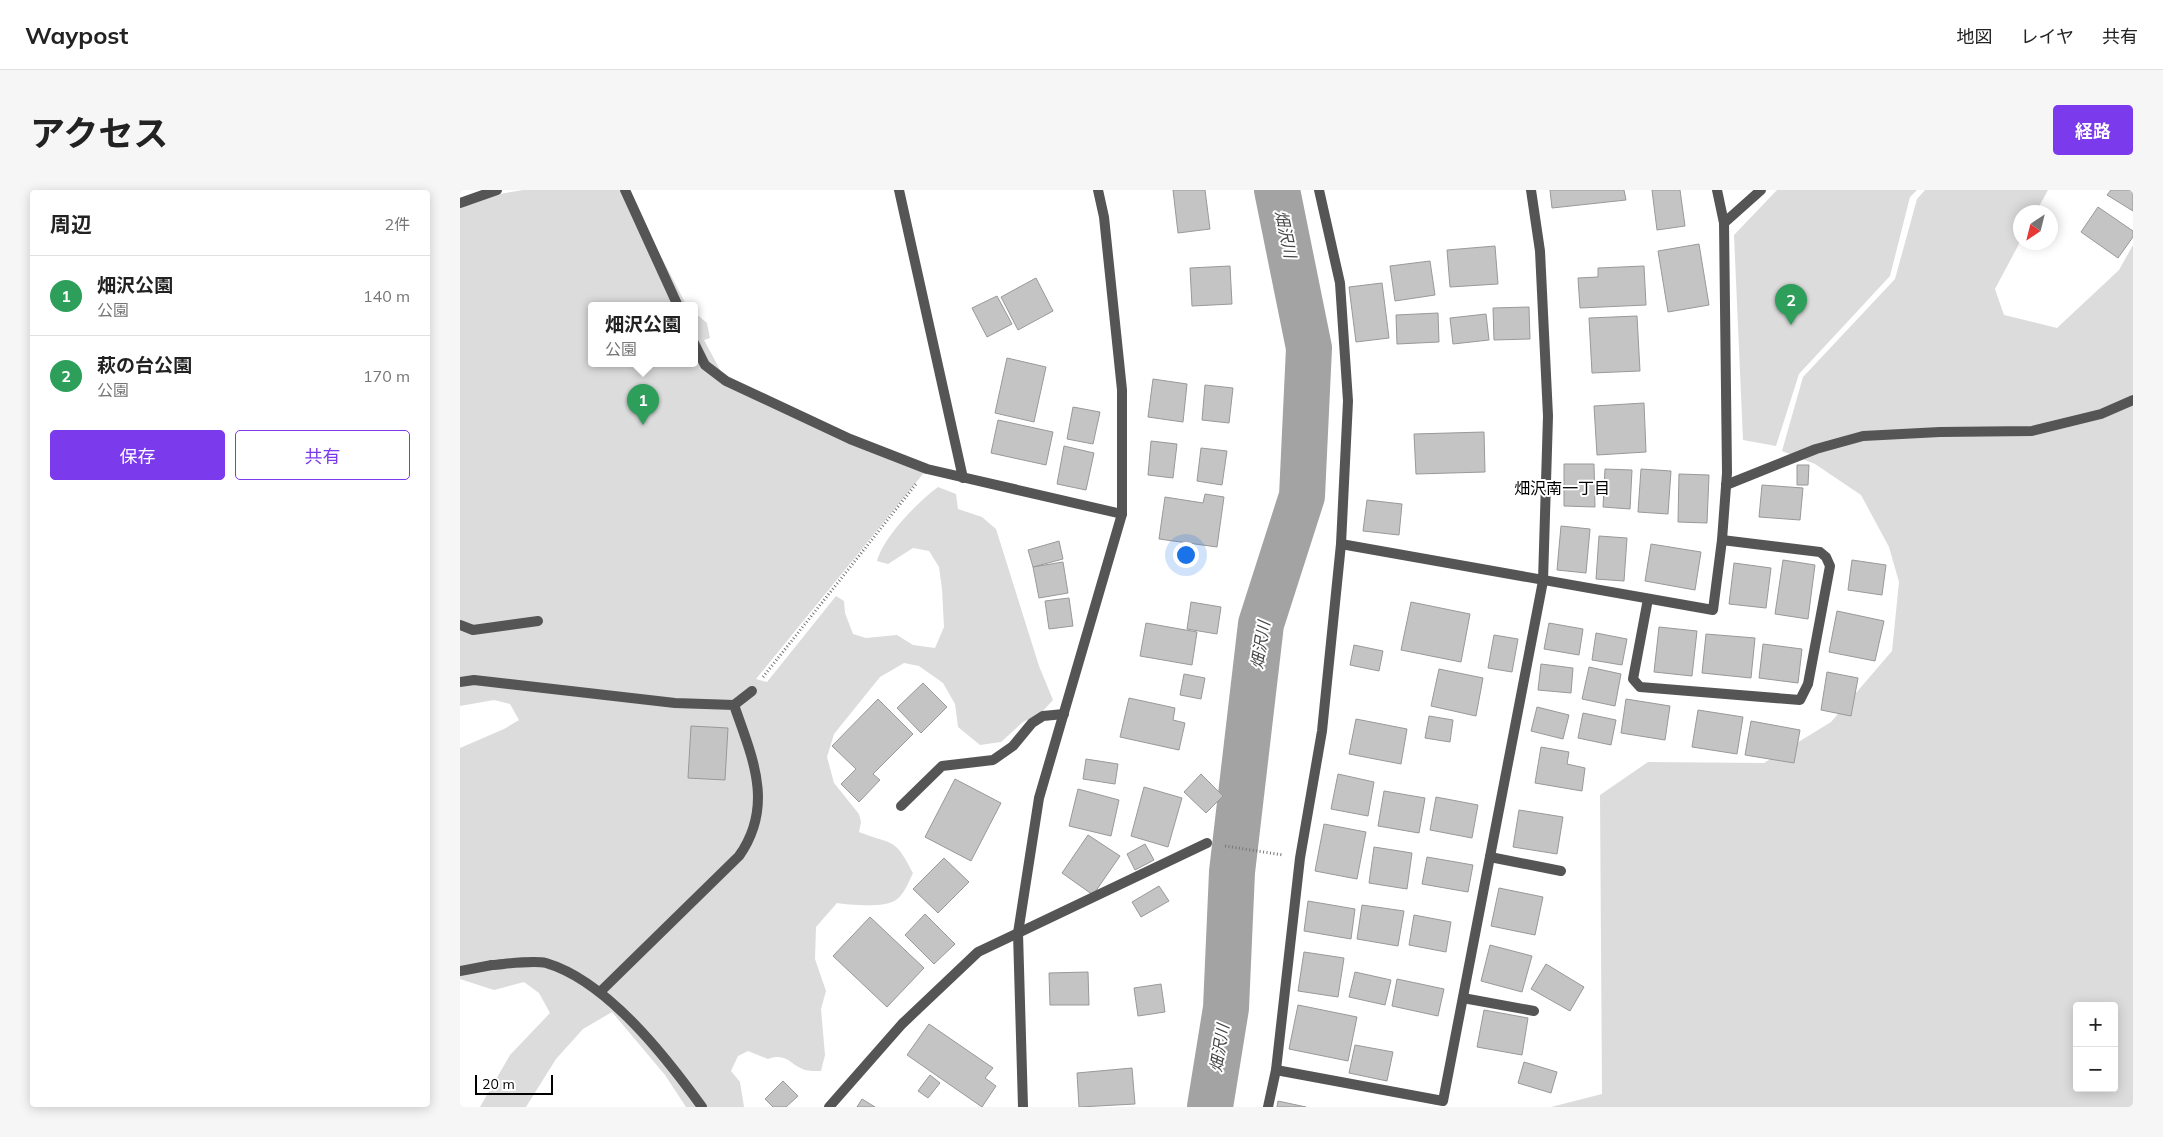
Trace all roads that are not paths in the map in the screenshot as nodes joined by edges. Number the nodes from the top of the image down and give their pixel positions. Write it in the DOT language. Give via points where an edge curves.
graph roads {
  1 [pos="498,190"];
  2 [pos="625,190"];
  3 [pos="899,190"];
  4 [pos="1098,190"];
  5 [pos="1319,190"];
  6 [pos="1531,190"];
  7 [pos="1717,190"];
  8 [pos="1761,190"];
  9 [pos="460,203"];
  10 [pos="1724,223"];
  11 [pos="676,302"];
  12 [pos="698,351"];
  13 [pos="2133,400"];
  14 [pos="963,478"];
  15 [pos="1726,486"];
  16 [pos="1122,514"];
  17 [pos="1722,540"];
  18 [pos="1341,544"];
  19 [pos="1543,581"];
  20 [pos="1648,599"];
  21 [pos="538,621"];
  22 [pos="460,625"];
  23 [pos="460,682"];
  24 [pos="752,691"];
  25 [pos="734,705"];
  26 [pos="1064,714"];
  27 [pos="902,806"];
  28 [pos="1207,843"];
  29 [pos="1490,857"];
  30 [pos="1561,871"];
  31 [pos="1018,933"];
  32 [pos="460,972"];
  33 [pos="600,992"];
  34 [pos="1463,998"];
  35 [pos="1534,1011"];
  36 [pos="1276,1070"];
  37 [pos="702,1107"];
  38 [pos="829,1107"];
  39 [pos="1023,1107"];
  40 [pos="1268,1107"];
  1 -- 9 [label="street"];
  2 -- 11 [label="street"];
  3 -- 14 [label="street"];
  4 -- 16 [label="street" via="1104,217 1122,390"];
  5 -- 18 [label="street" via="1340,283 1348,401"];
  6 -- 19 [label="street" via="1540,251 1548,416"];
  7 -- 10 [label="street"];
  8 -- 10 [label="street"];
  10 -- 15 [label="street"];
  12 -- 14 [label="street" via="705,365 726,381 850,440 927,470"];
  13 -- 15 [label="street" via="2101,414 2032,431 1863,436 1816,449"];
  14 -- 16 [label="street"];
  15 -- 17 [label="street"];
  16 -- 26 [label="street"];
  17 -- 20 [label="street" via="1713,610"];
  17 -- 20 [label="street" via="1820,552 1826,557 1830,566 1808,684 1800,700 1640,688 1634,679"];
  18 -- 19 [label="street"];
  18 -- 36 [label="street" via="1322,731 1300,858"];
  19 -- 20 [label="street"];
  19 -- 29 [label="street"];
  21 -- 22 [label="street" via="473,630"];
  23 -- 25 [label="street" via="474,680 675,703"];
  24 -- 25 [label="street"];
  25 -- 33 [label="street" via="756,770 759,798 756,823 748,844 740,856"];
  26 -- 27 [label="street" via="1043,716 1032,722 1013,746 993,760 942,766"];
  26 -- 31 [label="street" via="1039,798"];
  28 -- 31 [label="street"];
  29 -- 30 [label="street"];
  29 -- 34 [label="street"];
  31 -- 38 [label="street" via="978,952 902,1024"];
  31 -- 39 [label="street"];
  32 -- 33 [label="street" via="492,965 545,963"];
  33 -- 37 [label="street" via="681,1077"];
  34 -- 35 [label="street"];
  34 -- 36 [label="street" via="1443,1101"];
  36 -- 40 [label="street"];
}
